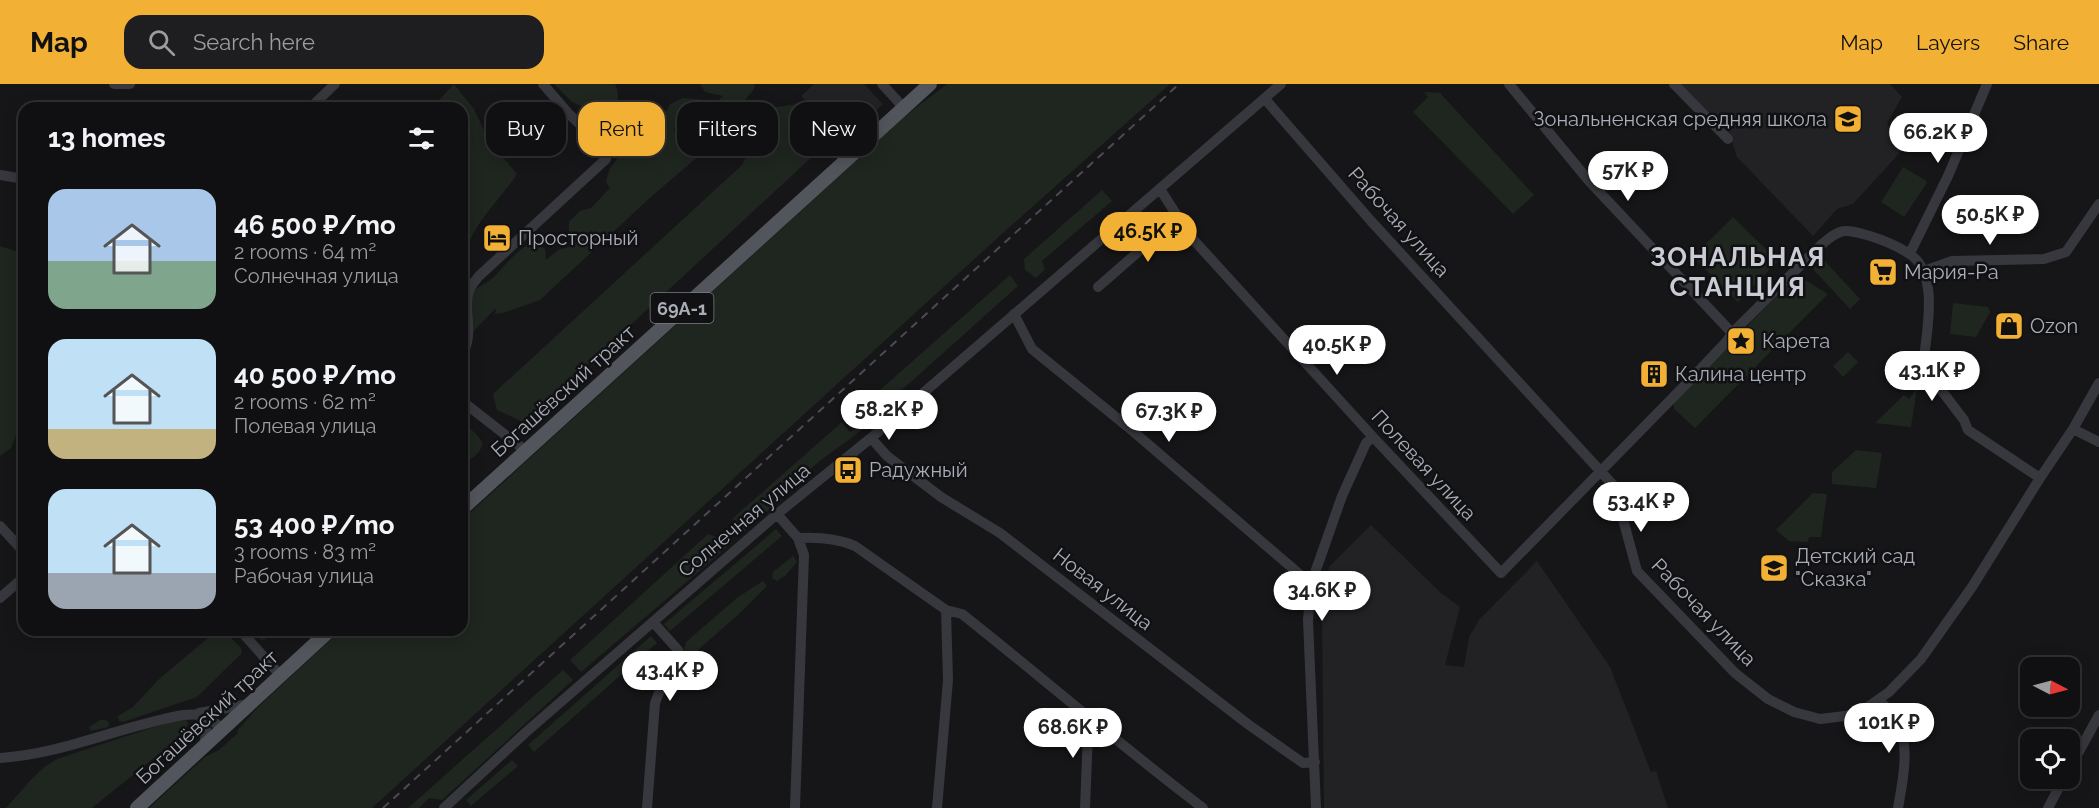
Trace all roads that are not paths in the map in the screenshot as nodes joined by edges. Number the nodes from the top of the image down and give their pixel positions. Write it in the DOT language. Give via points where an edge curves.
graph roads {
  1 [pos="114,84"];
  2 [pos="130,84"];
  3 [pos="334,84"];
  4 [pos="543,84"];
  5 [pos="882,84"];
  6 [pos="930,84"];
  7 [pos="1281,84"];
  8 [pos="1509,84"];
  9 [pos="1674,84"];
  10 [pos="1987,84"];
  11 [pos="1265,99"];
  12 [pos="316,102"];
  13 [pos="903,107"];
  14 [pos="1728,139"];
  15 [pos="0,175"];
  16 [pos="18,178"];
  17 [pos="1160,189"];
  18 [pos="2099,204"];
  19 [pos="1178,217"];
  20 [pos="1910,253"];
  21 [pos="1924,271"];
  22 [pos="1098,288"];
  23 [pos="468,297"];
  24 [pos="468,310"];
  25 [pos="1014,314"];
  26 [pos="1732,333"];
  27 [pos="468,340"];
  28 [pos="2099,383"];
  29 [pos="468,406"];
  30 [pos="2073,429"];
  31 [pos="1373,437"];
  32 [pos="871,438"];
  33 [pos="2099,442"];
  34 [pos="526,451"];
  35 [pos="1600,471"];
  36 [pos="2040,478"];
  37 [pos="468,504"];
  38 [pos="777,514"];
  39 [pos="0,526"];
  40 [pos="798,538"];
  41 [pos="18,546"];
  42 [pos="18,582"];
  43 [pos="1311,584"];
  44 [pos="0,598"];
  45 [pos="946,610"];
  46 [pos="653,622"];
  47 [pos="245,636"];
  48 [pos="323,636"];
  49 [pos="280,675"];
  50 [pos="1878,700"];
  51 [pos="249,704"];
  52 [pos="197,713"];
  53 [pos="2099,715"];
  54 [pos="1095,721"];
  55 [pos="222,729"];
  56 [pos="203,748"];
  57 [pos="2080,750"];
  58 [pos="0,758"];
  59 [pos="1315,762"];
  60 [pos="2058,789"];
  61 [pos="137,808"];
  62 [pos="444,808"];
  63 [pos="647,808"];
  64 [pos="795,808"];
  65 [pos="937,808"];
  66 [pos="1085,808"];
  67 [pos="1203,808"];
  68 [pos="1316,808"];
  69 [pos="1898,808"];
  70 [pos="2048,808"];
  1 -- 2 [label="street"];
  3 -- 12 [label="street"];
  4 -- 23 [label="street" via="606,150 606,159 479,276"];
  5 -- 13 [label="street"];
  6 -- 13 [label="main road, Богашёвский тракт / 69А-1"];
  7 -- 11 [label="street, Солнечная улица"];
  8 -- 26 [label="street" via="1589,181"];
  9 -- 14 [label="street"];
  10 -- 20 [label="street"];
  11 -- 17 [label="street, Солнечная улица"];
  11 -- 35 [label="street, Рабочая улица"];
  13 -- 34 [label="main road, Богашёвский тракт / 69А-1"];
  15 -- 16 [label="street"];
  17 -- 19 [label="street, Полевая улица"];
  17 -- 25 [label="street, Солнечная улица"];
  18 -- 21 [label="street" via="2066,252 2044,259 1952,261"];
  19 -- 22 [label="street"];
  19 -- 31 [label="street, Полевая улица" via="1190,236"];
  20 -- 21 [label="street"];
  20 -- 26 [label="street" via="1854,231 1836,232"];
  21 -- 36 [label="street" via="1930,296 1923,366 1968,430"];
  24 -- 27 [label="street"];
  25 -- 32 [label="street, Солнечная улица"];
  25 -- 43 [label="street" via="1032,349"];
  26 -- 35 [label="street"];
  28 -- 30 [label="street, Рабочая улица"];
  29 -- 34 [label="street"];
  30 -- 33 [label="street"];
  30 -- 36 [label="street, Рабочая улица"];
  31 -- 35 [label="street, Полевая улица" via="1501,573"];
  31 -- 43 [label="street" via="1366,443 1342,496"];
  32 -- 38 [label="street, Солнечная улица"];
  32 -- 59 [label="street, Новая улица" via="886,456 941,497 1000,533 1249,725 1303,763"];
  34 -- 37 [label="main road, Богашёвский тракт / 69А-1"];
  35 -- 50 [label="street, Рабочая улица" via="1614,486 1636,571 1735,673 1768,699 1794,712 1820,718 1862,711"];
  36 -- 50 [label="street, Рабочая улица" via="1972,587 1921,659"];
  38 -- 40 [label="street"];
  38 -- 46 [label="street, Солнечная улица"];
  39 -- 41 [label="street"];
  40 -- 45 [label="street" via="843,541 855,546"];
  40 -- 64 [label="street" via="804,555 804,581"];
  42 -- 44 [label="street"];
  43 -- 59 [label="street" via="1308,620"];
  45 -- 54 [label="street" via="962,614"];
  45 -- 65 [label="street" via="948,680"];
  46 -- 62 [label="street, Солнечная улица"];
  46 -- 63 [label="street" via="680,656 655,703"];
  47 -- 49 [label="street"];
  48 -- 49 [label="main road, Богашёвский тракт"];
  49 -- 51 [label="main road, Богашёвский тракт"];
  50 -- 69 [label="street" via="1898,718 1903,741 1904,772"];
  51 -- 52 [label="street"];
  51 -- 55 [label="main road, Богашёвский тракт"];
  52 -- 55 [label="street"];
  52 -- 56 [label="street" via="207,729"];
  52 -- 58 [label="street" via="169,717 62,748"];
  53 -- 57 [label="street"];
  54 -- 66 [label="street" via="1088,733"];
  54 -- 67 [label="street"];
  55 -- 56 [label="main road, Богашёвский тракт"];
  56 -- 61 [label="main road, Богашёвский тракт"];
  59 -- 68 [label="street"];
  60 -- 70 [label="street"];
}
